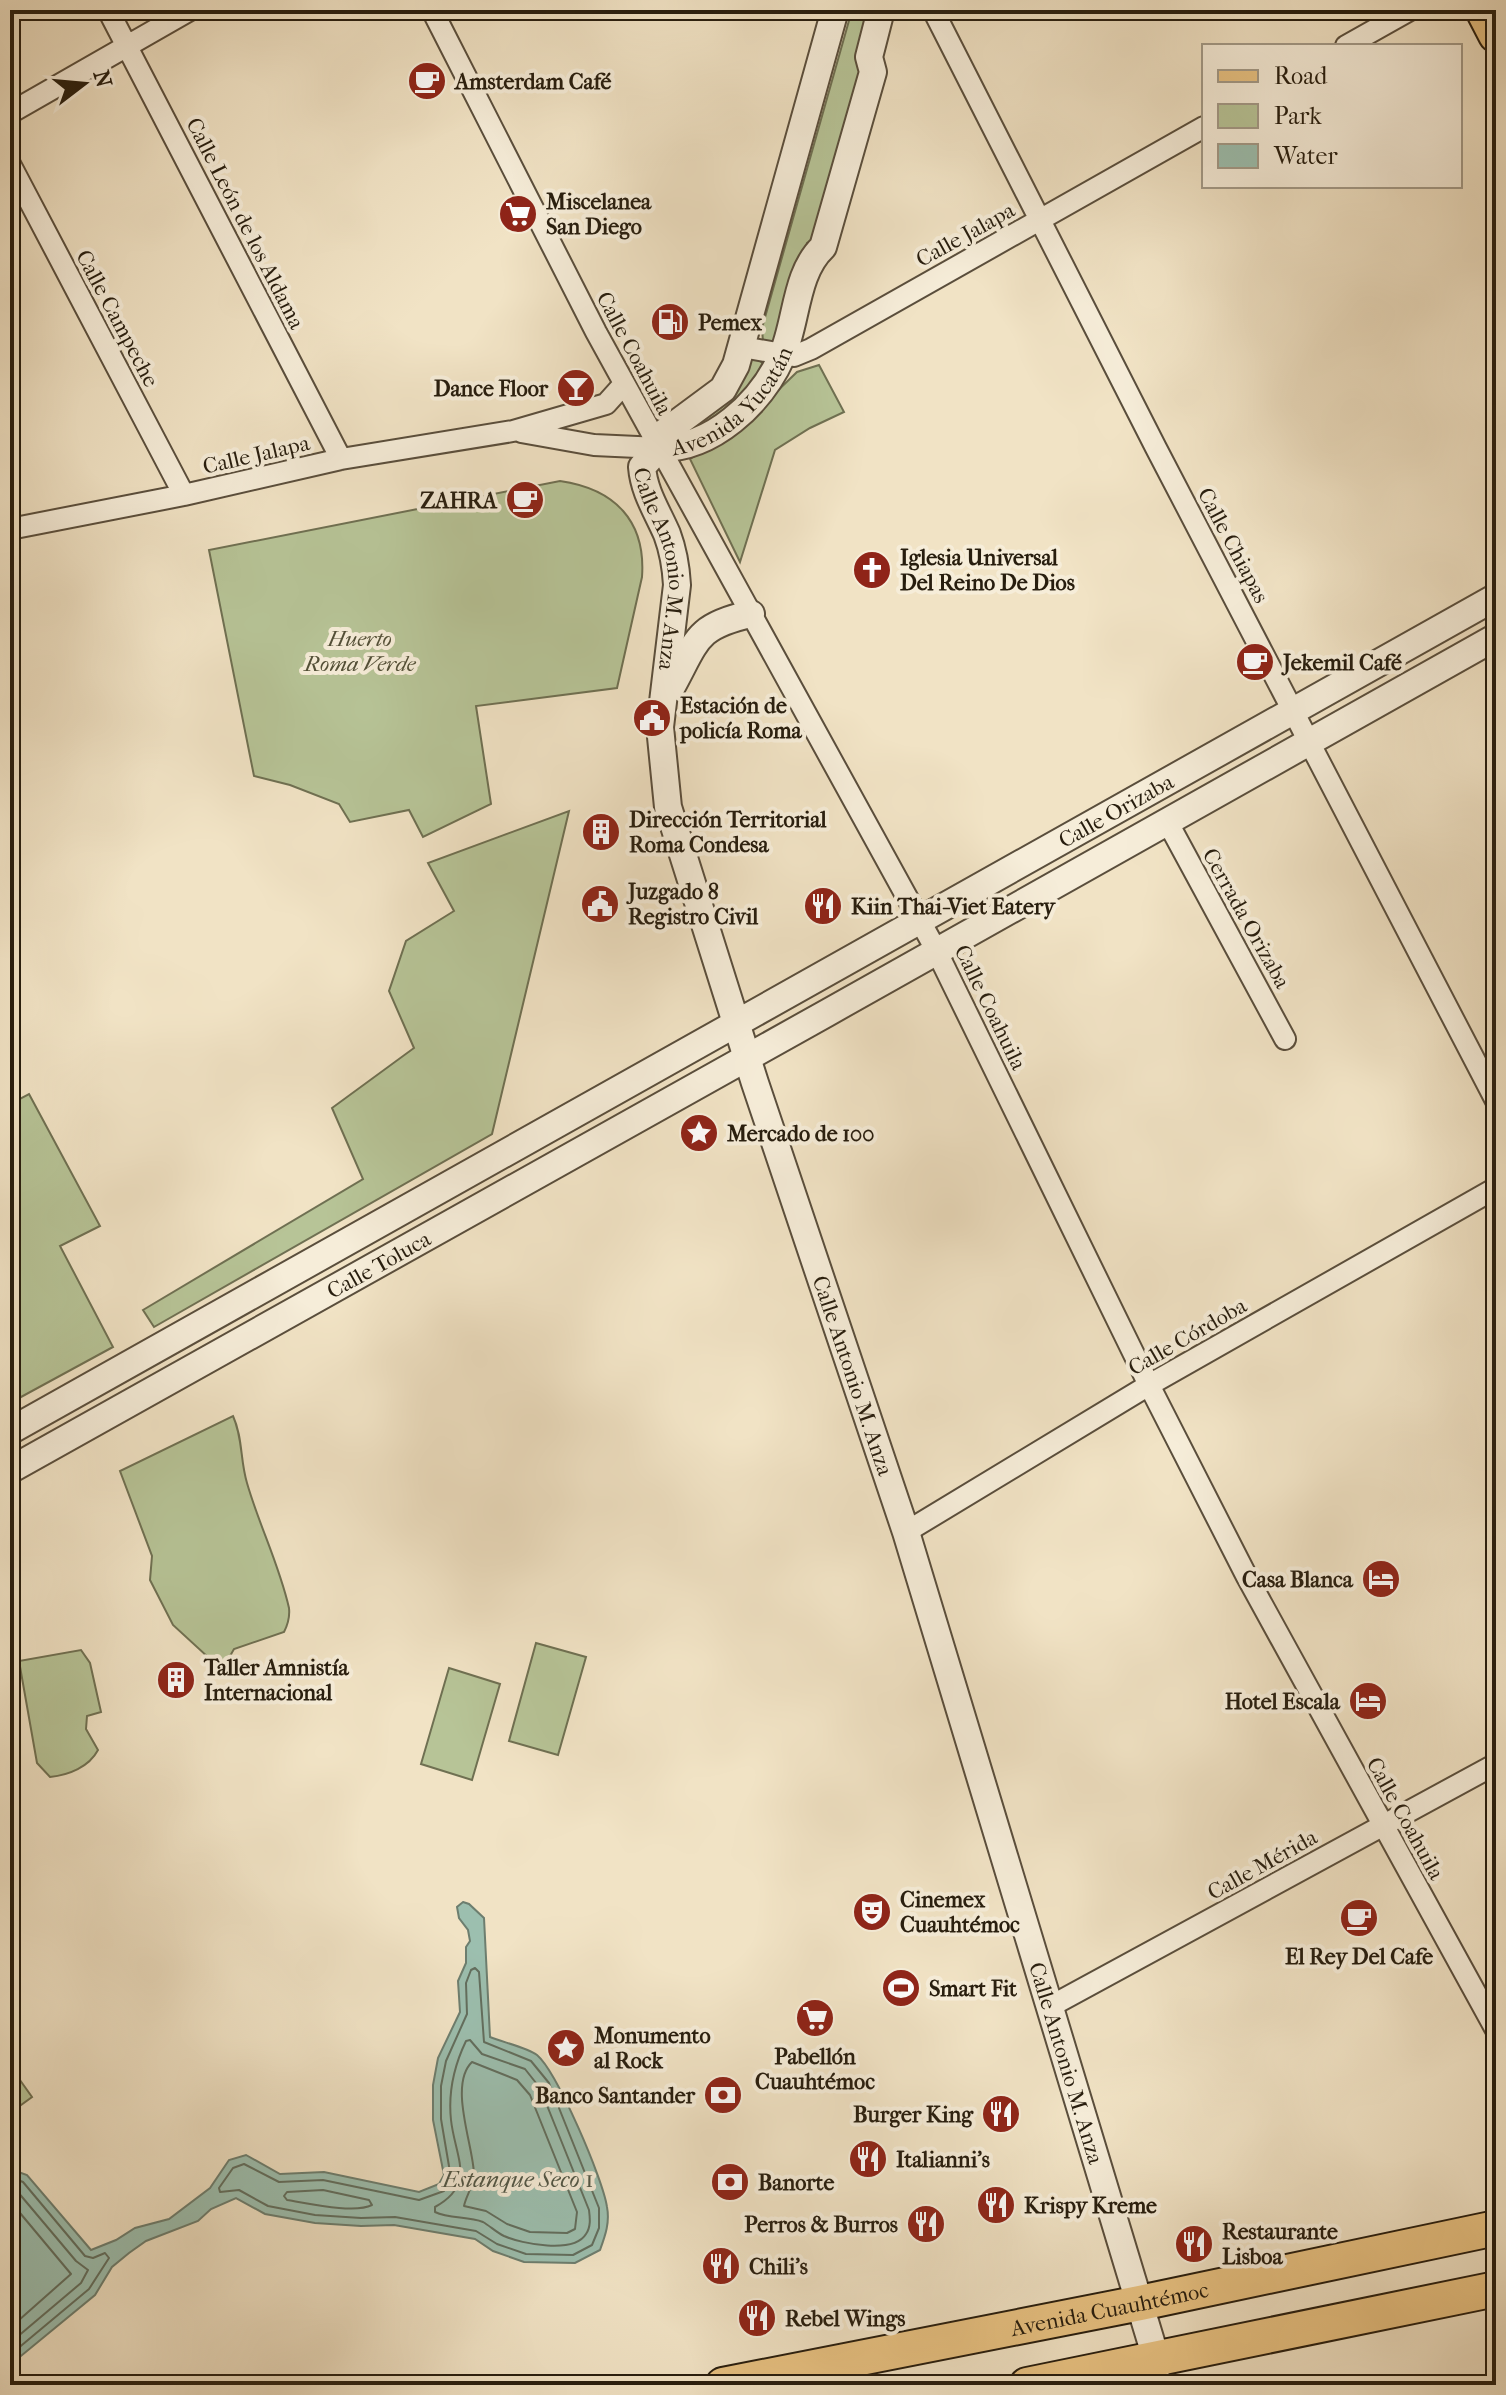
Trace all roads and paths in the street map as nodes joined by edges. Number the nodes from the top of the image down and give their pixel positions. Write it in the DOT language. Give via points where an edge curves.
graph roads {
  1 [pos="108,10"];
  2 [pos="190,10"];
  3 [pos="432,10"];
  4 [pos="835,10"];
  5 [pos="881,10"];
  6 [pos="933,10"];
  7 [pos="1410,10"];
  8 [pos="1483,10"];
  9 [pos="1496,35"];
  10 [pos="1350,44"];
  11 [pos="127,47"];
  12 [pos="10,113"];
  13 [pos="1202,128"];
  14 [pos="10,164"];
  15 [pos="1039,220"];
  16 [pos="742,347"];
  17 [pos="782,355"];
  18 [pos="624,384"];
  19 [pos="513,431"];
  20 [pos="659,448"];
  21 [pos="341,459"];
  22 [pos="184,495"];
  23 [pos="10,529"];
  24 [pos="1496,597"];
  25 [pos="751,614"];
  26 [pos="1496,637"];
  27 [pos="665,699"];
  28 [pos="1294,713"];
  29 [pos="1310,742"];
  30 [pos="1167,821"];
  31 [pos="919,920"];
  32 [pos="936,950"];
  33 [pos="736,1025"];
  34 [pos="1285,1039"];
  35 [pos="747,1060"];
  36 [pos="1496,1101"];
  37 [pos="1496,1188"];
  38 [pos="1149,1385"];
  39 [pos="10,1431"];
  40 [pos="10,1470"];
  41 [pos="906,1532"];
  42 [pos="1496,1764"];
  43 [pos="1383,1825"];
  44 [pos="1051,2006"];
  45 [pos="1496,2030"];
  46 [pos="1496,2228"];
  47 [pos="1496,2289"];
  48 [pos="1140,2303"];
  49 [pos="1158,2372"];
  50 [pos="723,2385"];
  51 [pos="1027,2385"];
  1 -- 11 [label="street, Calle León de los Aldama"];
  2 -- 11 [label="street"];
  3 -- 18 [label="street, Calle Coahuila"];
  4 -- 16 [label="street, Avenida Yucatán"];
  5 -- 17 [label="street, Avenida Yucatán" via="869,57 869,87 823,247 810,259"];
  6 -- 15 [label="street, Calle Chiapas"];
  7 -- 10 [label="street"];
  8 -- 9 [label="main road"];
  11 -- 12 [label="street"];
  11 -- 21 [label="street, Calle León de los Aldama"];
  13 -- 15 [label="street, Calle Jalapa"];
  14 -- 22 [label="street, Calle Campeche"];
  15 -- 17 [label="street, Calle Jalapa" via="811,349"];
  15 -- 28 [label="street, Calle Chiapas"];
  16 -- 17 [label="street, Calle Jalapa"];
  16 -- 20 [label="street, Avenida Yucatán" via="723,389 665,432"];
  17 -- 20 [label="street, Avenida Yucatán" via="758,395 720,429 677,448"];
  18 -- 19 [label="street, Calle Jalapa" via="606,404"];
  18 -- 20 [label="street, Calle Coahuila"];
  19 -- 20 [label="street, Calle Jalapa" via="594,445"];
  19 -- 21 [label="street, Calle Jalapa"];
  20 -- 25 [label="street, Calle Coahuila"];
  20 -- 27 [label="street, Calle Antonio M. Anza" via="642,467 643,484 676,565"];
  21 -- 22 [label="street, Calle Jalapa"];
  22 -- 23 [label="street, Calle Jalapa"];
  24 -- 28 [label="street, Calle Orizaba"];
  25 -- 27 [label="street" via="704,631"];
  25 -- 31 [label="street, Calle Coahuila"];
  26 -- 29 [label="street, Calle Orizaba"];
  27 -- 33 [label="street, Calle Antonio M. Anza" via="660,743 668,807"];
  28 -- 29 [label="street, Calle Chiapas"];
  28 -- 31 [label="street, Calle Orizaba"];
  29 -- 30 [label="street, Calle Orizaba"];
  29 -- 36 [label="street, Calle Chiapas"];
  30 -- 32 [label="street, Calle Orizaba"];
  30 -- 34 [label="street, Cerrada Orizaba"];
  31 -- 32 [label="street, Calle Coahuila"];
  31 -- 33 [label="street, Calle Orizaba"];
  32 -- 35 [label="street, Calle Orizaba"];
  32 -- 38 [label="street, Calle Coahuila"];
  33 -- 35 [label="street, Calle Antonio M. Anza"];
  33 -- 39 [label="street, Calle Toluca"];
  35 -- 40 [label="street, Calle Toluca"];
  35 -- 41 [label="street, Calle Antonio M. Anza"];
  37 -- 38 [label="street, Calle Córdoba"];
  38 -- 41 [label="street, Calle Córdoba"];
  38 -- 43 [label="street, Calle Coahuila"];
  41 -- 44 [label="street, Calle Antonio M. Anza"];
  42 -- 43 [label="street, Calle Mérida"];
  43 -- 44 [label="street, Calle Mérida"];
  43 -- 45 [label="street, Calle Coahuila"];
  44 -- 48 [label="street, Calle Antonio M. Anza"];
  46 -- 48 [label="main road, Avenida Cuauhtémoc"];
  47 -- 49 [label="main road"];
  48 -- 49 [label="street, Calle Antonio M. Anza"];
  48 -- 50 [label="main road, Avenida Cuauhtémoc"];
  49 -- 51 [label="main road"];
}
